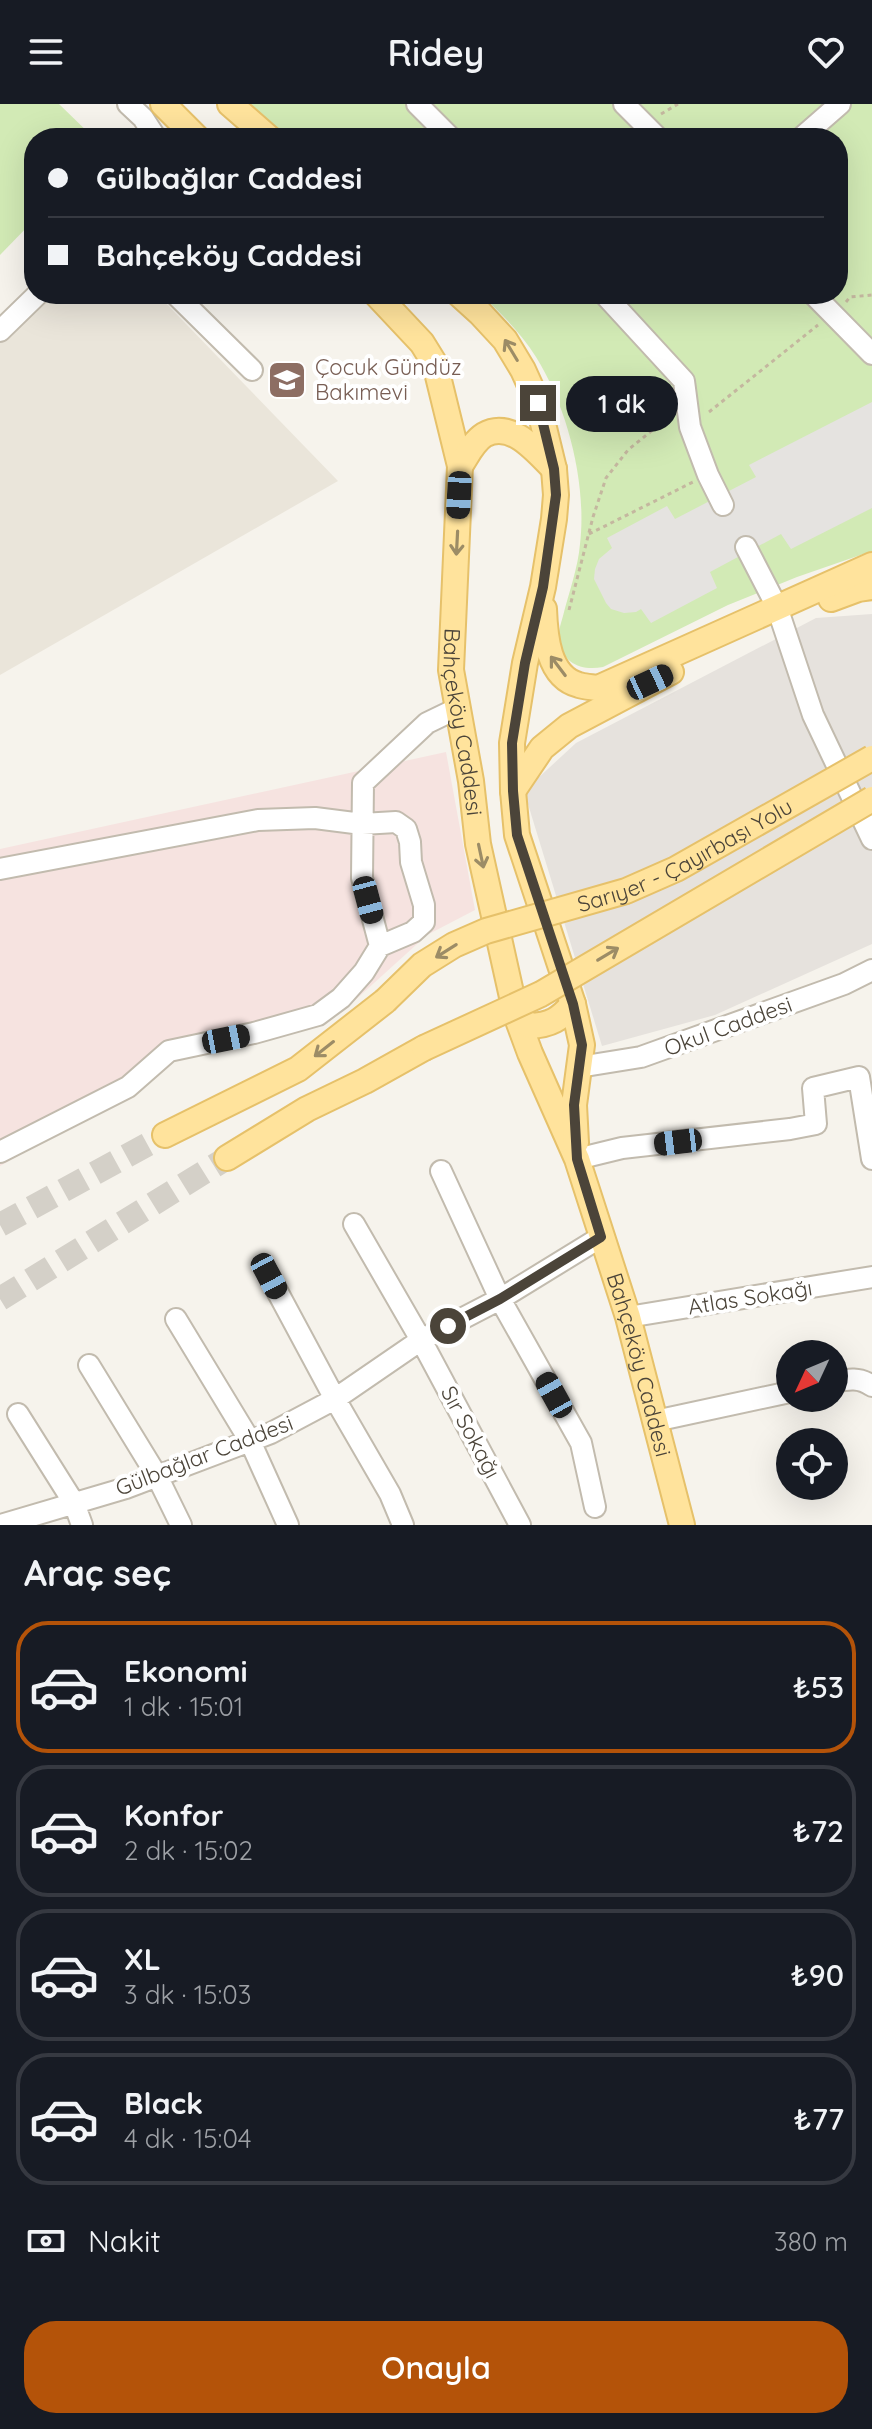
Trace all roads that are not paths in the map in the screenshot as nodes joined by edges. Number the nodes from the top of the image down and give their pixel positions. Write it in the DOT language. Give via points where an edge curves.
graph roads {
  1 [pos="128,104"];
  2 [pos="163,104"];
  3 [pos="230,104"];
  4 [pos="417,104"];
  5 [pos="624,104"];
  6 [pos="840,104"];
  7 [pos="150,128"];
  8 [pos="187,128"];
  9 [pos="258,128"];
  10 [pos="441,128"];
  11 [pos="648,128"];
  12 [pos="812,128"];
  13 [pos="28,304"];
  14 [pos="185,304"];
  15 [pos="385,304"];
  16 [pos="470,304"];
  17 [pos="613,304"];
  18 [pos="822,304"];
  19 [pos="0,331"];
  20 [pos="872,354"];
  21 [pos="252,370"];
  22 [pos="460,466"];
  23 [pos="554,469"];
  24 [pos="723,505"];
  25 [pos="746,547"];
  26 [pos="872,565"];
  27 [pos="543,587"];
  28 [pos="872,587"];
  29 [pos="780,613"];
  30 [pos="458,708"];
  31 [pos="872,758"];
  32 [pos="513,791"];
  33 [pos="872,799"];
  34 [pos="362,824"];
  35 [pos="872,839"];
  36 [pos="0,869"];
  37 [pos="380,946"];
  38 [pos="872,970"];
  39 [pos="573,1004"];
  40 [pos="516,1015"];
  41 [pos="530,1053"];
  42 [pos="579,1067"];
  43 [pos="867,1101"];
  44 [pos="165,1135"];
  45 [pos="0,1152"];
  46 [pos="227,1158"];
  47 [pos="577,1159"];
  48 [pos="872,1159"];
  49 [pos="441,1171"];
  50 [pos="354,1224"];
  51 [pos="601,1237"];
  52 [pos="269,1276"];
  53 [pos="872,1277"];
  54 [pos="500,1299"];
  55 [pos="628,1317"];
  56 [pos="176,1319"];
  57 [pos="421,1340"];
  58 [pos="89,1365"];
  59 [pos="848,1379"];
  60 [pos="872,1386"];
  61 [pos="776,1395"];
  62 [pos="335,1399"];
  63 [pos="18,1414"];
  64 [pos="655,1421"];
  65 [pos="250,1441"];
  66 [pos="157,1476"];
  67 [pos="74,1503"];
  68 [pos="595,1507"];
  69 [pos="1,1525"];
  70 [pos="82,1525"];
  71 [pos="181,1525"];
  72 [pos="288,1525"];
  73 [pos="403,1525"];
  74 [pos="520,1525"];
  75 [pos="682,1525"];
  1 -- 7 [label="street"];
  2 -- 8 [label="main road"];
  3 -- 9 [label="main road"];
  4 -- 10 [label="street"];
  5 -- 11 [label="street"];
  6 -- 12 [label="street"];
  13 -- 19 [label="street"];
  14 -- 21 [label="street"];
  15 -- 22 [label="main road, Bahçeköy Caddesi" via="435,364"];
  23 -- 16 [label="main road, Bahçeköy Caddesi, one-way" via="538,403 523,370 505,340"];
  17 -- 24 [label="street" via="684,381 690,427"];
  18 -- 20 [label="street"];
  22 -- 23 [label="main road" via="483,435 497,430 528,444"];
  22 -- 30 [label="main road, Bahçeköy Caddesi, one-way" via="451,670"];
  23 -- 27 [label="main road, Bahçeköy Caddesi" via="554,519"];
  25 -- 29 [label="street"];
  26 -- 29 [label="main road"];
  29 -- 27 [label="main road, one-way" via="598,688 576,685 551,660"];
  27 -- 32 [label="main road, Bahçeköy Caddesi" via="512,743"];
  28 -- 29 [label="main road"];
  29 -- 32 [label="main road" via="569,726 542,748"];
  29 -- 35 [label="street" via="813,715"];
  30 -- 34 [label="street" via="427,723 363,783"];
  30 -- 40 [label="main road, Bahçeköy Caddesi, one-way" via="478,844"];
  31 -- 44 [label="main road, Sarıyer - Çayırbaşı Yolu, one-way, bridge" via="676,869 626,891 454,945 422,965 298,1069"];
  32 -- 39 [label="main road, Bahçeköy Caddesi" via="517,835"];
  46 -- 33 [label="main road, Sarıyer - Çayırbaşı Yolu, one-way, bridge" via="307,1109 541,994"];
  34 -- 36 [label="street" via="315,818 258,820"];
  34 -- 37 [label="street" via="362,878"];
  34 -- 37 [label="street" via="396,822 406,829 424,905 424,922"];
  37 -- 45 [label="street" via="341,998 318,1015 169,1051 128,1087"];
  38 -- 42 [label="street, Okul Caddesi" via="641,1057"];
  39 -- 40 [label="main road" via="549,1025 530,1026"];
  39 -- 42 [label="main road, Bahçeköy Caddesi" via="582,1045"];
  40 -- 41 [label="main road, Bahçeköy Caddesi"];
  41 -- 42 [label="main road" via="561,1070"];
  41 -- 47 [label="main road, Bahçeköy Caddesi"];
  42 -- 47 [label="main road, Bahçeköy Caddesi" via="574,1105"];
  43 -- 47 [label="street" via="859,1077 813,1088 816,1124 622,1148"];
  43 -- 48 [label="street"];
  47 -- 51 [label="main road, Bahçeköy Caddesi"];
  49 -- 54 [label="street"];
  50 -- 57 [label="street, Sır Sokağı"];
  51 -- 54 [label="street, Gülbağlar Caddesi"];
  51 -- 55 [label="main road, Bahçeköy Caddesi"];
  52 -- 62 [label="street"];
  53 -- 55 [label="street, Atlas Sokağı"];
  54 -- 57 [label="street, Gülbağlar Caddesi"];
  54 -- 68 [label="street" via="581,1443"];
  55 -- 64 [label="main road, Bahçeköy Caddesi"];
  56 -- 65 [label="street"];
  57 -- 62 [label="street, Gülbağlar Caddesi"];
  57 -- 74 [label="street, Sır Sokağı"];
  58 -- 66 [label="street"];
  59 -- 60 [label="street"];
  61 -- 64 [label="street"];
  62 -- 65 [label="street, Gülbağlar Caddesi"];
  62 -- 73 [label="street"];
  63 -- 67 [label="street"];
  64 -- 75 [label="main road, Bahçeköy Caddesi"];
  65 -- 66 [label="street, Gülbağlar Caddesi"];
  65 -- 72 [label="street"];
  66 -- 67 [label="street, Gülbağlar Caddesi"];
  66 -- 71 [label="street"];
  67 -- 69 [label="street, Gülbağlar Caddesi"];
  67 -- 70 [label="street"];
}
